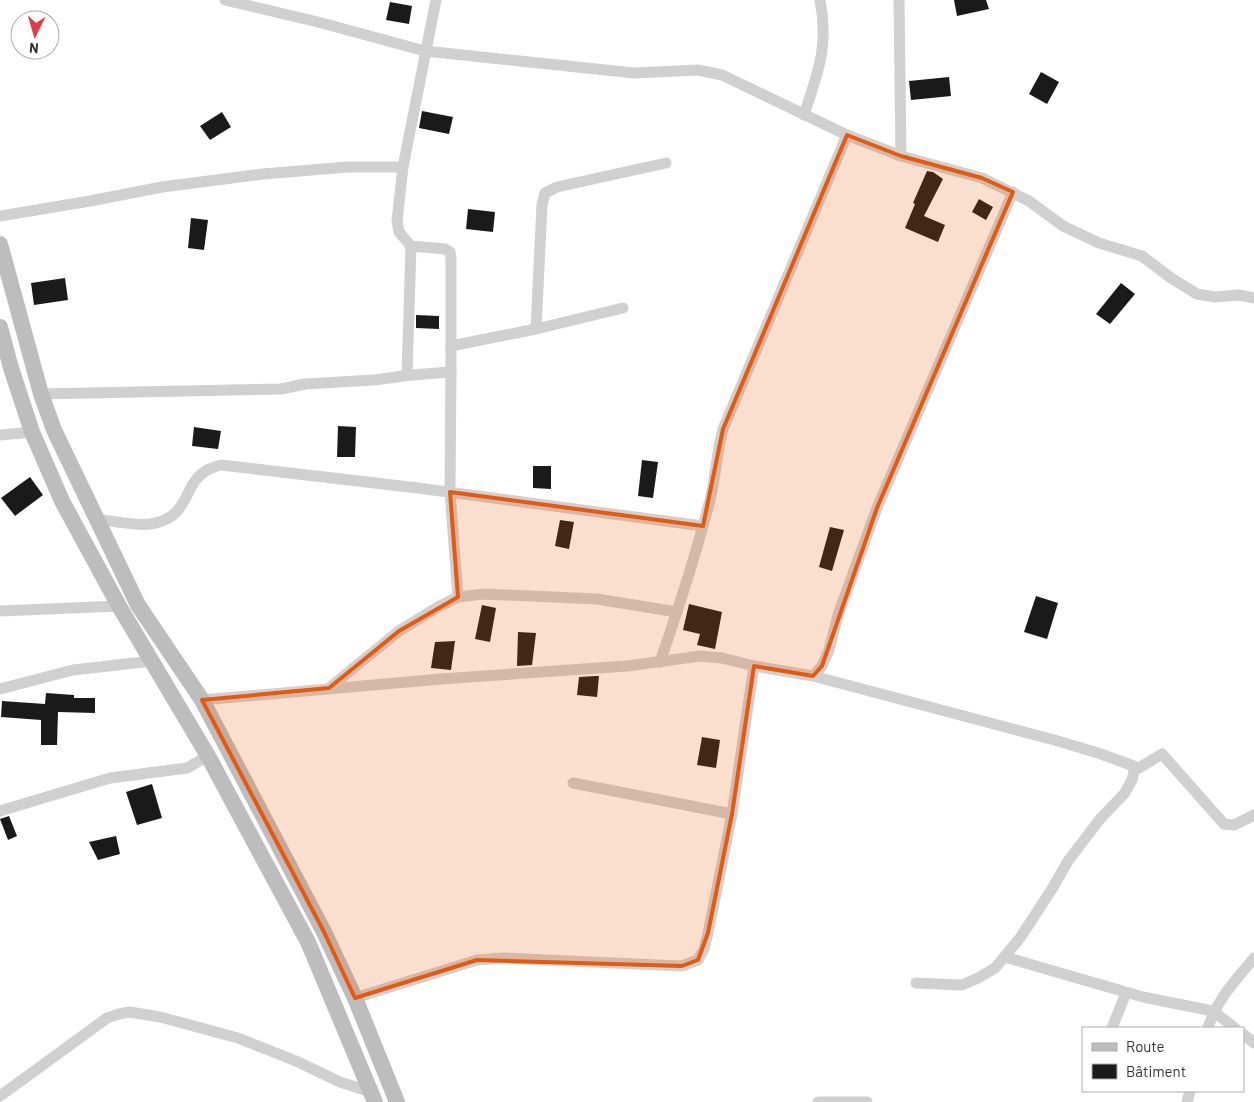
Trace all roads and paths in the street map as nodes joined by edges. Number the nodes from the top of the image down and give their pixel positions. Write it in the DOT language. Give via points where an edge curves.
graph roads {
  1 [pos="436,0"];
  2 [pos="820,0"];
  3 [pos="899,0"];
  4 [pos="232,1"];
  5 [pos="424,51"];
  6 [pos="804,115"];
  7 [pos="846,136"];
  8 [pos="901,156"];
  9 [pos="666,164"];
  10 [pos="404,167"];
  11 [pos="1013,192"];
  12 [pos="0,216"];
  13 [pos="0,244"];
  14 [pos="411,246"];
  15 [pos="1254,287"];
  16 [pos="1239,295"];
  17 [pos="1254,298"];
  18 [pos="623,308"];
  19 [pos="0,326"];
  20 [pos="536,329"];
  21 [pos="451,346"];
  22 [pos="5,364"];
  23 [pos="451,372"];
  24 [pos="408,375"];
  25 [pos="41,394"];
  26 [pos="32,432"];
  27 [pos="0,435"];
  28 [pos="450,492"];
  29 [pos="96,519"];
  30 [pos="703,526"];
  31 [pos="458,597"];
  32 [pos="119,606"];
  33 [pos="0,611"];
  34 [pos="677,612"];
  35 [pos="152,661"];
  36 [pos="660,662"];
  37 [pos="754,666"];
  38 [pos="814,676"];
  39 [pos="329,688"];
  40 [pos="0,689"];
  41 [pos="202,700"];
  42 [pos="208,756"];
  43 [pos="1135,767"];
  44 [pos="573,783"];
  45 [pos="0,811"];
  46 [pos="732,814"];
  47 [pos="1254,814"];
  48 [pos="1005,957"];
  49 [pos="1254,958"];
  50 [pos="916,983"];
  51 [pos="1126,992"];
  52 [pos="355,998"];
  53 [pos="1213,1011"];
  54 [pos="1112,1027"];
  55 [pos="1208,1027"];
  56 [pos="1235,1027"];
  57 [pos="0,1096"];
  58 [pos="373,1097"];
  59 [pos="397,1102"];
  60 [pos="818,1102"];
  61 [pos="866,1102"];
  1 -- 5 [label="street"];
  2 -- 6 [label="street" via="824,38 822,57"];
  3 -- 8 [label="street"];
  4 -- 5 [label="street"];
  5 -- 6 [label="street" via="634,73 698,70 722,75"];
  5 -- 10 [label="street"];
  6 -- 7 [label="street"];
  7 -- 8 [label="street"];
  7 -- 30 [label="street" via="723,429"];
  8 -- 11 [label="street" via="982,178"];
  9 -- 20 [label="street" via="557,187 545,193"];
  10 -- 12 [label="street" via="348,167 162,186"];
  10 -- 14 [label="street" via="397,222 399,232"];
  11 -- 16 [label="street" via="1063,226 1099,243 1142,256 1196,294 1215,297"];
  11 -- 38 [label="street" via="877,508 838,615 829,650"];
  13 -- 25 [label="street"];
  14 -- 21 [label="street" via="450,252"];
  14 -- 24 [label="street"];
  15 -- 16 [label="street"];
  16 -- 17 [label="street"];
  18 -- 20 [label="street"];
  19 -- 22 [label="street"];
  20 -- 21 [label="street"];
  21 -- 23 [label="street"];
  22 -- 26 [label="street"];
  23 -- 24 [label="street"];
  23 -- 28 [label="street"];
  24 -- 25 [label="street" via="281,389"];
  25 -- 29 [label="street" via="54,430"];
  26 -- 27 [label="street"];
  26 -- 32 [label="street" via="62,501"];
  28 -- 29 [label="street" via="221,465 206,470 180,509 169,518 149,524"];
  28 -- 30 [label="street"];
  28 -- 31 [label="street"];
  29 -- 41 [label="street" via="138,605"];
  30 -- 34 [label="street"];
  31 -- 34 [label="street" via="484,594 597,599"];
  31 -- 39 [label="street" via="398,630"];
  32 -- 33 [label="street"];
  32 -- 35 [label="street"];
  34 -- 36 [label="street"];
  35 -- 40 [label="street" via="73,670"];
  35 -- 42 [label="street"];
  36 -- 37 [label="street" via="700,656"];
  36 -- 39 [label="street"];
  37 -- 38 [label="street"];
  37 -- 46 [label="street"];
  38 -- 43 [label="street" via="1058,741"];
  39 -- 41 [label="street"];
  41 -- 52 [label="street" via="324,932"];
  42 -- 45 [label="street" via="187,768 110,778"];
  42 -- 58 [label="street" via="308,942"];
  43 -- 47 [label="street" via="1144,767 1162,754 1224,824 1234,825"];
  43 -- 48 [label="street" via="1124,794 1068,861 1031,922"];
  44 -- 46 [label="street"];
  46 -- 52 [label="street" via="708,933 698,960 682,966 504,958 476,960"];
  48 -- 50 [label="street" via="995,968 962,985"];
  48 -- 51 [label="street"];
  49 -- 53 [label="street"];
  51 -- 53 [label="street"];
  51 -- 54 [label="street"];
  52 -- 59 [label="street"];
  53 -- 55 [label="street"];
  53 -- 56 [label="street"];
  57 -- 58 [label="street" via="107,1018 130,1012 238,1038"];
  60 -- 61 [label="street"];
}
